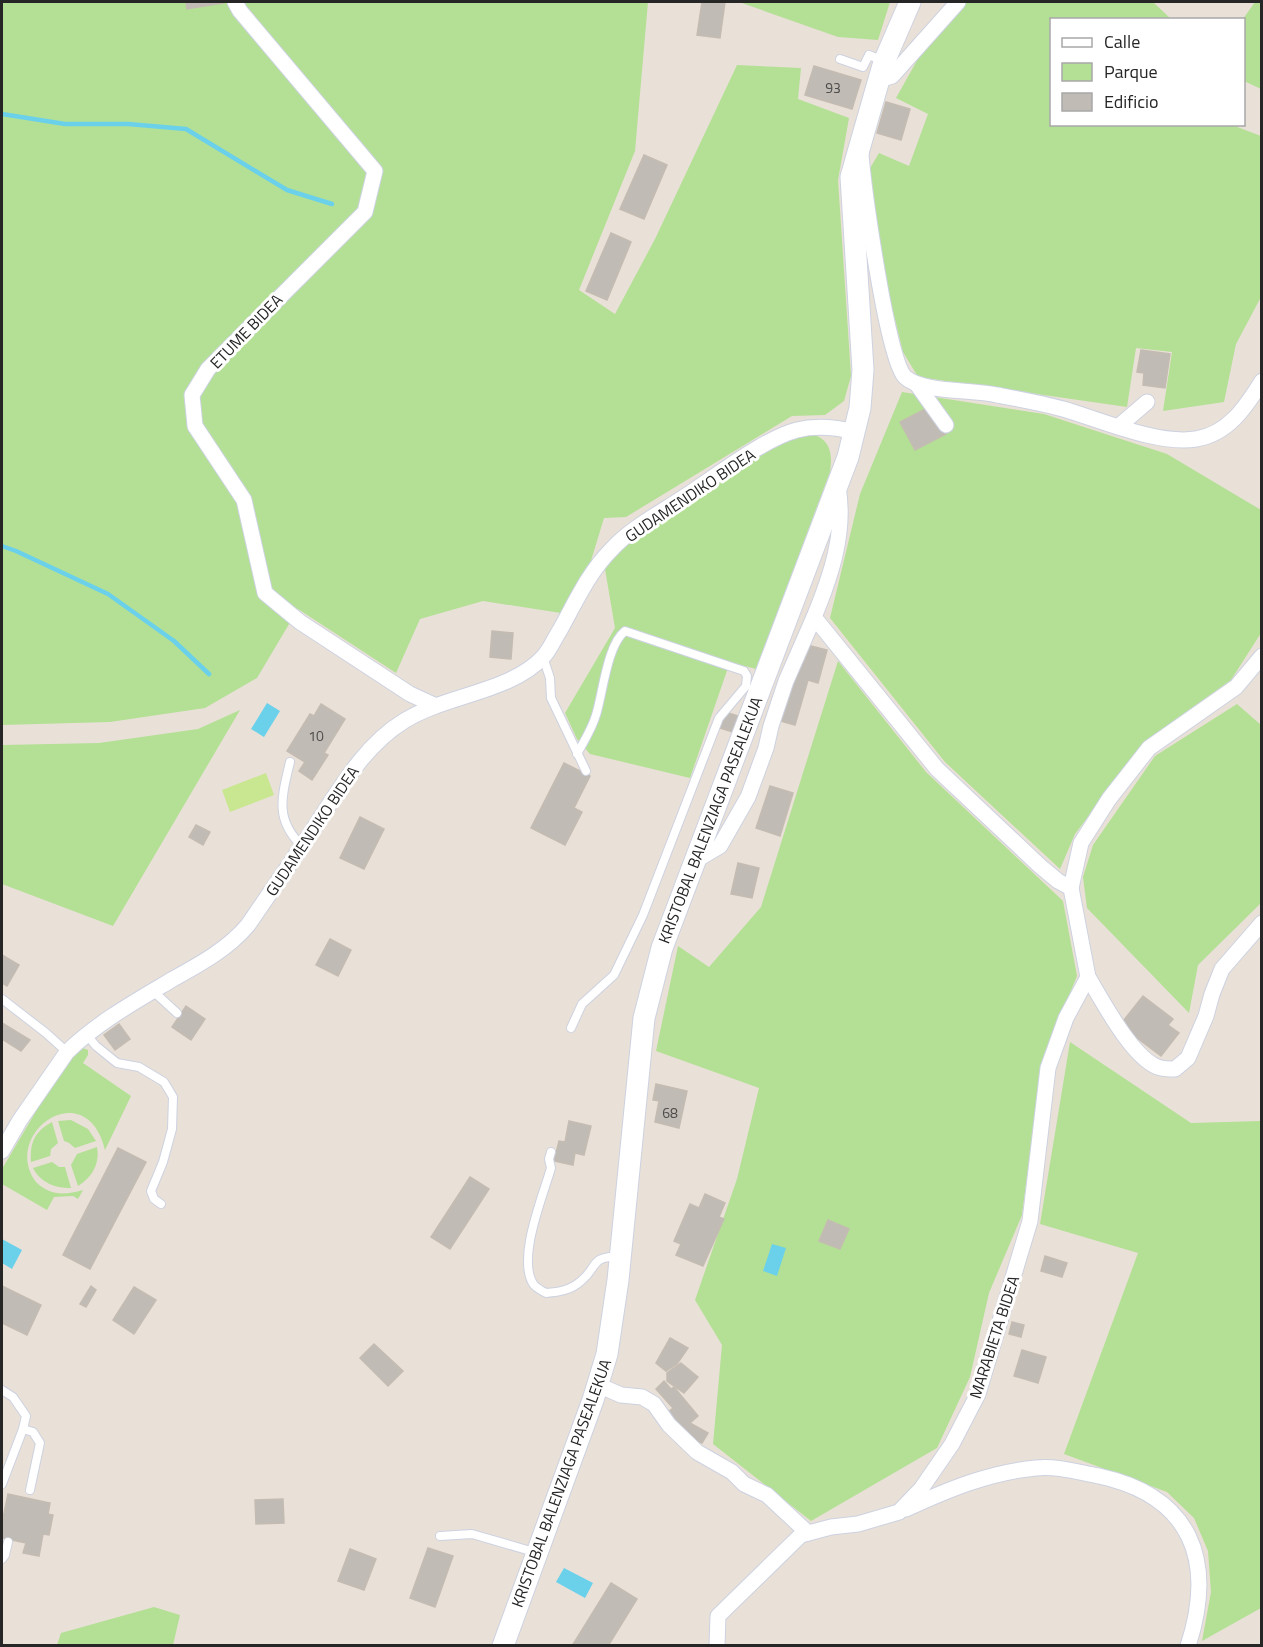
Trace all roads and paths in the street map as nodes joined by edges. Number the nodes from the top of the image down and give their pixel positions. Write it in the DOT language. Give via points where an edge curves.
graph roads {
  1 [pos="235,2"];
  2 [pos="910,2"];
  3 [pos="958,2"];
  4 [pos="840,59"];
  5 [pos="881,71"];
  6 [pos="860,149"];
  7 [pos="1262,381"];
  8 [pos="918,386"];
  9 [pos="1147,402"];
  10 [pos="946,425"];
  11 [pos="1119,426"];
  12 [pos="855,432"];
  13 [pos="838,484"];
  14 [pos="814,617"];
  15 [pos="1262,656"];
  16 [pos="543,657"];
  17 [pos="434,705"];
  18 [pos="577,754"];
  19 [pos="290,762"];
  20 [pos="585,771"];
  21 [pos="302,846"];
  22 [pos="693,862"];
  23 [pos="1071,888"];
  24 [pos="1262,923"];
  25 [pos="1088,977"];
  26 [pos="153,991"];
  27 [pos="2,999"];
  28 [pos="177,1013"];
  29 [pos="571,1028"];
  30 [pos="86,1034"];
  31 [pos="67,1052"];
  32 [pos="20,1120"];
  33 [pos="2,1126"];
  34 [pos="2,1151"];
  35 [pos="551,1152"];
  36 [pos="161,1204"];
  37 [pos="620,1256"];
  38 [pos="598,1385"];
  39 [pos="2,1390"];
  40 [pos="23,1429"];
  41 [pos="2,1484"];
  42 [pos="30,1490"];
  43 [pos="899,1512"];
  44 [pos="808,1533"];
  45 [pos="440,1536"];
  46 [pos="8,1542"];
  47 [pos="536,1553"];
  48 [pos="2,1559"];
  49 [pos="503,1646"];
  50 [pos="717,1646"];
  51 [pos="1188,1646"];
  1 -- 17 [label="street, ETUME BIDEA" via="375,171 364,212 208,369 192,395 195,426 244,500 266,593 300,622 410,694"];
  2 -- 5 [label="street, KRISTOBAL BALENZIAGA PASEALEKUA"];
  3 -- 5 [label="street" via="892,76"];
  4 -- 5 [label="lane" via="863,67 869,55"];
  5 -- 6 [label="street, KRISTOBAL BALENZIAGA PASEALEKUA"];
  6 -- 8 [label="street" via="894,353 904,376"];
  6 -- 12 [label="street, KRISTOBAL BALENZIAGA PASEALEKUA" via="851,177 863,370"];
  7 -- 11 [label="street" via="1235,419 1218,432 1198,439 1169,439"];
  8 -- 10 [label="street"];
  8 -- 11 [label="street" via="995,394"];
  9 -- 11 [label="street"];
  12 -- 13 [label="street, KRISTOBAL BALENZIAGA PASEALEKUA"];
  12 -- 16 [label="street, GUDAMENDIKO BIDEA" via="834,426 813,427 778,436 634,530 593,572"];
  13 -- 14 [label="street" via="842,513 839,536 827,586"];
  13 -- 22 [label="street, KRISTOBAL BALENZIAGA PASEALEKUA"];
  14 -- 22 [label="street" via="786,681 748,797 720,846"];
  14 -- 23 [label="street" via="937,769 1040,866"];
  15 -- 23 [label="street" via="1236,687 1149,748 1109,798 1082,843"];
  16 -- 17 [label="street, GUDAMENDIKO BIDEA" via="515,678"];
  16 -- 18 [label="lane" via="551,698"];
  17 -- 21 [label="street, GUDAMENDIKO BIDEA" via="403,721 381,739 355,767"];
  18 -- 20 [label="lane"];
  18 -- 29 [label="lane" via="595,719 613,651 625,631 744,671 747,676 746,686 719,718 644,915 614,975 582,1004"];
  19 -- 21 [label="lane" via="281,799 291,835"];
  21 -- 26 [label="street, GUDAMENDIKO BIDEA" via="237,938"];
  22 -- 37 [label="street, KRISTOBAL BALENZIAGA PASEALEKUA" via="662,948 644,1018"];
  23 -- 25 [label="street"];
  24 -- 25 [label="street" via="1222,969 1188,1058 1175,1069 1159,1068 1145,1060 1118,1026"];
  25 -- 43 [label="street, MARABIETA BIDEA" via="1066,1018 1048,1068 1030,1221 978,1394 952,1444 921,1489"];
  26 -- 28 [label="lane"];
  26 -- 30 [label="street, GUDAMENDIKO BIDEA"];
  27 -- 31 [label="lane"];
  30 -- 31 [label="street, GUDAMENDIKO BIDEA"];
  30 -- 36 [label="lane" via="117,1063 139,1067 164,1082 173,1097 172,1129 151,1191"];
  31 -- 32 [label="street, GUDAMENDIKO BIDEA"];
  32 -- 33 [label="street"];
  32 -- 34 [label="street, GUDAMENDIKO BIDEA"];
  35 -- 37 [label="lane" via="551,1168 530,1238 528,1267 534,1285 546,1293 566,1291 582,1280 594,1262 602,1257"];
  37 -- 38 [label="street, KRISTOBAL BALENZIAGA PASEALEKUA" via="612,1326"];
  38 -- 44 [label="street" via="654,1404 697,1452 767,1495"];
  38 -- 47 [label="street, KRISTOBAL BALENZIAGA PASEALEKUA"];
  39 -- 40 [label="lane" via="13,1397 26,1416"];
  40 -- 41 [label="lane"];
  40 -- 42 [label="lane" via="33,1432 40,1443"];
  43 -- 44 [label="street, MARABIETA BIDEA"];
  43 -- 51 [label="street" via="979,1479 1036,1468 1079,1471 1135,1487 1172,1511 1187,1533 1198,1563 1199,1599"];
  44 -- 50 [label="street, MARABIETA BIDEA" via="801,1535 718,1616"];
  45 -- 47 [label="lane" via="472,1534"];
  46 -- 48 [label="lane"];
  47 -- 49 [label="street, KRISTOBAL BALENZIAGA PASEALEKUA"];
}
